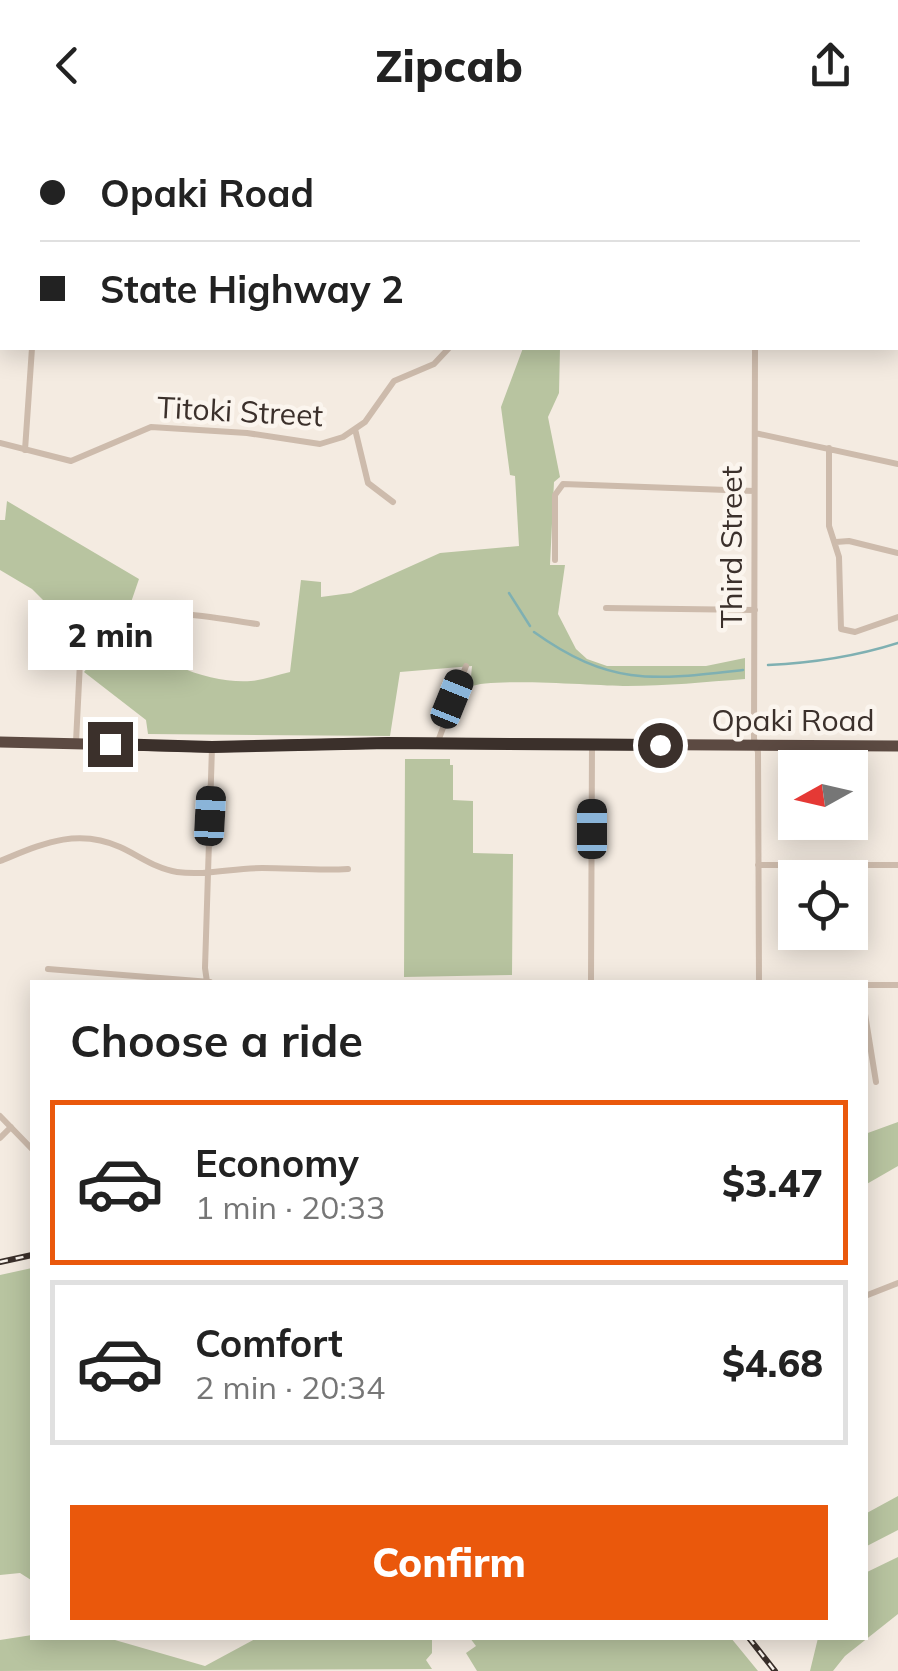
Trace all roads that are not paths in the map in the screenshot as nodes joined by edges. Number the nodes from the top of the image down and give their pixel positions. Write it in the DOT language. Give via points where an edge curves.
graph roads {
  1 [pos="32,350"];
  2 [pos="447,350"];
  3 [pos="755,350"];
  4 [pos="355,430"];
  5 [pos="755,433"];
  6 [pos="0,443"];
  7 [pos="828,448"];
  8 [pos="26,450"];
  9 [pos="898,464"];
  10 [pos="754,491"];
  11 [pos="394,502"];
  12 [pos="836,542"];
  13 [pos="898,553"];
  14 [pos="556,560"];
  15 [pos="606,608"];
  16 [pos="755,610"];
  17 [pos="898,616"];
  18 [pos="258,624"];
  19 [pos="466,666"];
  20 [pos="0,742"];
  21 [pos="76,742"];
  22 [pos="437,744"];
  23 [pos="592,745"];
  24 [pos="756,746"];
  25 [pos="898,746"];
  26 [pos="212,747"];
  27 [pos="0,861"];
  28 [pos="758,865"];
  29 [pos="898,866"];
  30 [pos="348,869"];
  31 [pos="208,874"];
  32 [pos="48,969"];
  33 [pos="183,980"];
  34 [pos="208,980"];
  35 [pos="591,980"];
  36 [pos="759,980"];
  37 [pos="868,984"];
  38 [pos="898,985"];
  39 [pos="868,1033"];
  40 [pos="876,1082"];
  41 [pos="0,1116"];
  42 [pos="11,1127"];
  43 [pos="0,1138"];
  44 [pos="30,1146"];
  45 [pos="898,1283"];
  46 [pos="868,1295"];
  1 -- 8 [label="street"];
  2 -- 4 [label="street, Titoki Street" via="434,364 394,381"];
  3 -- 5 [label="street, Third Street"];
  4 -- 8 [label="street, Titoki Street" via="320,444 151,427 78,460"];
  4 -- 11 [label="street" via="368,483"];
  5 -- 7 [label="street"];
  5 -- 10 [label="street, Third Street"];
  6 -- 8 [label="street, Titoki Street"];
  7 -- 9 [label="street"];
  7 -- 12 [label="street" via="829,526"];
  10 -- 14 [label="street" via="566,483 554,495"];
  10 -- 16 [label="street, Third Street"];
  12 -- 13 [label="street"];
  12 -- 17 [label="street" via="841,629 855,632"];
  15 -- 16 [label="street"];
  16 -- 24 [label="street, Third Street"];
  18 -- 21 [label="street" via="168,614 122,621 80,662"];
  19 -- 22 [label="street"];
  20 -- 21 [label="highway, Opaki Road"];
  21 -- 26 [label="highway, Opaki Road"];
  22 -- 23 [label="highway, Opaki Road"];
  22 -- 26 [label="highway, Opaki Road"];
  23 -- 24 [label="highway, Opaki Road"];
  23 -- 35 [label="street"];
  24 -- 25 [label="highway, Opaki Road"];
  24 -- 28 [label="street, Third Street"];
  26 -- 31 [label="street"];
  27 -- 31 [label="street" via="50,840 81,839 110,843 163,869"];
  28 -- 29 [label="street"];
  28 -- 36 [label="street, Third Street"];
  30 -- 31 [label="street"];
  31 -- 34 [label="street"];
  32 -- 33 [label="street"];
  37 -- 38 [label="street"];
  39 -- 40 [label="street"];
  41 -- 42 [label="street"];
  42 -- 43 [label="street"];
  42 -- 44 [label="street"];
  45 -- 46 [label="street"];
}
